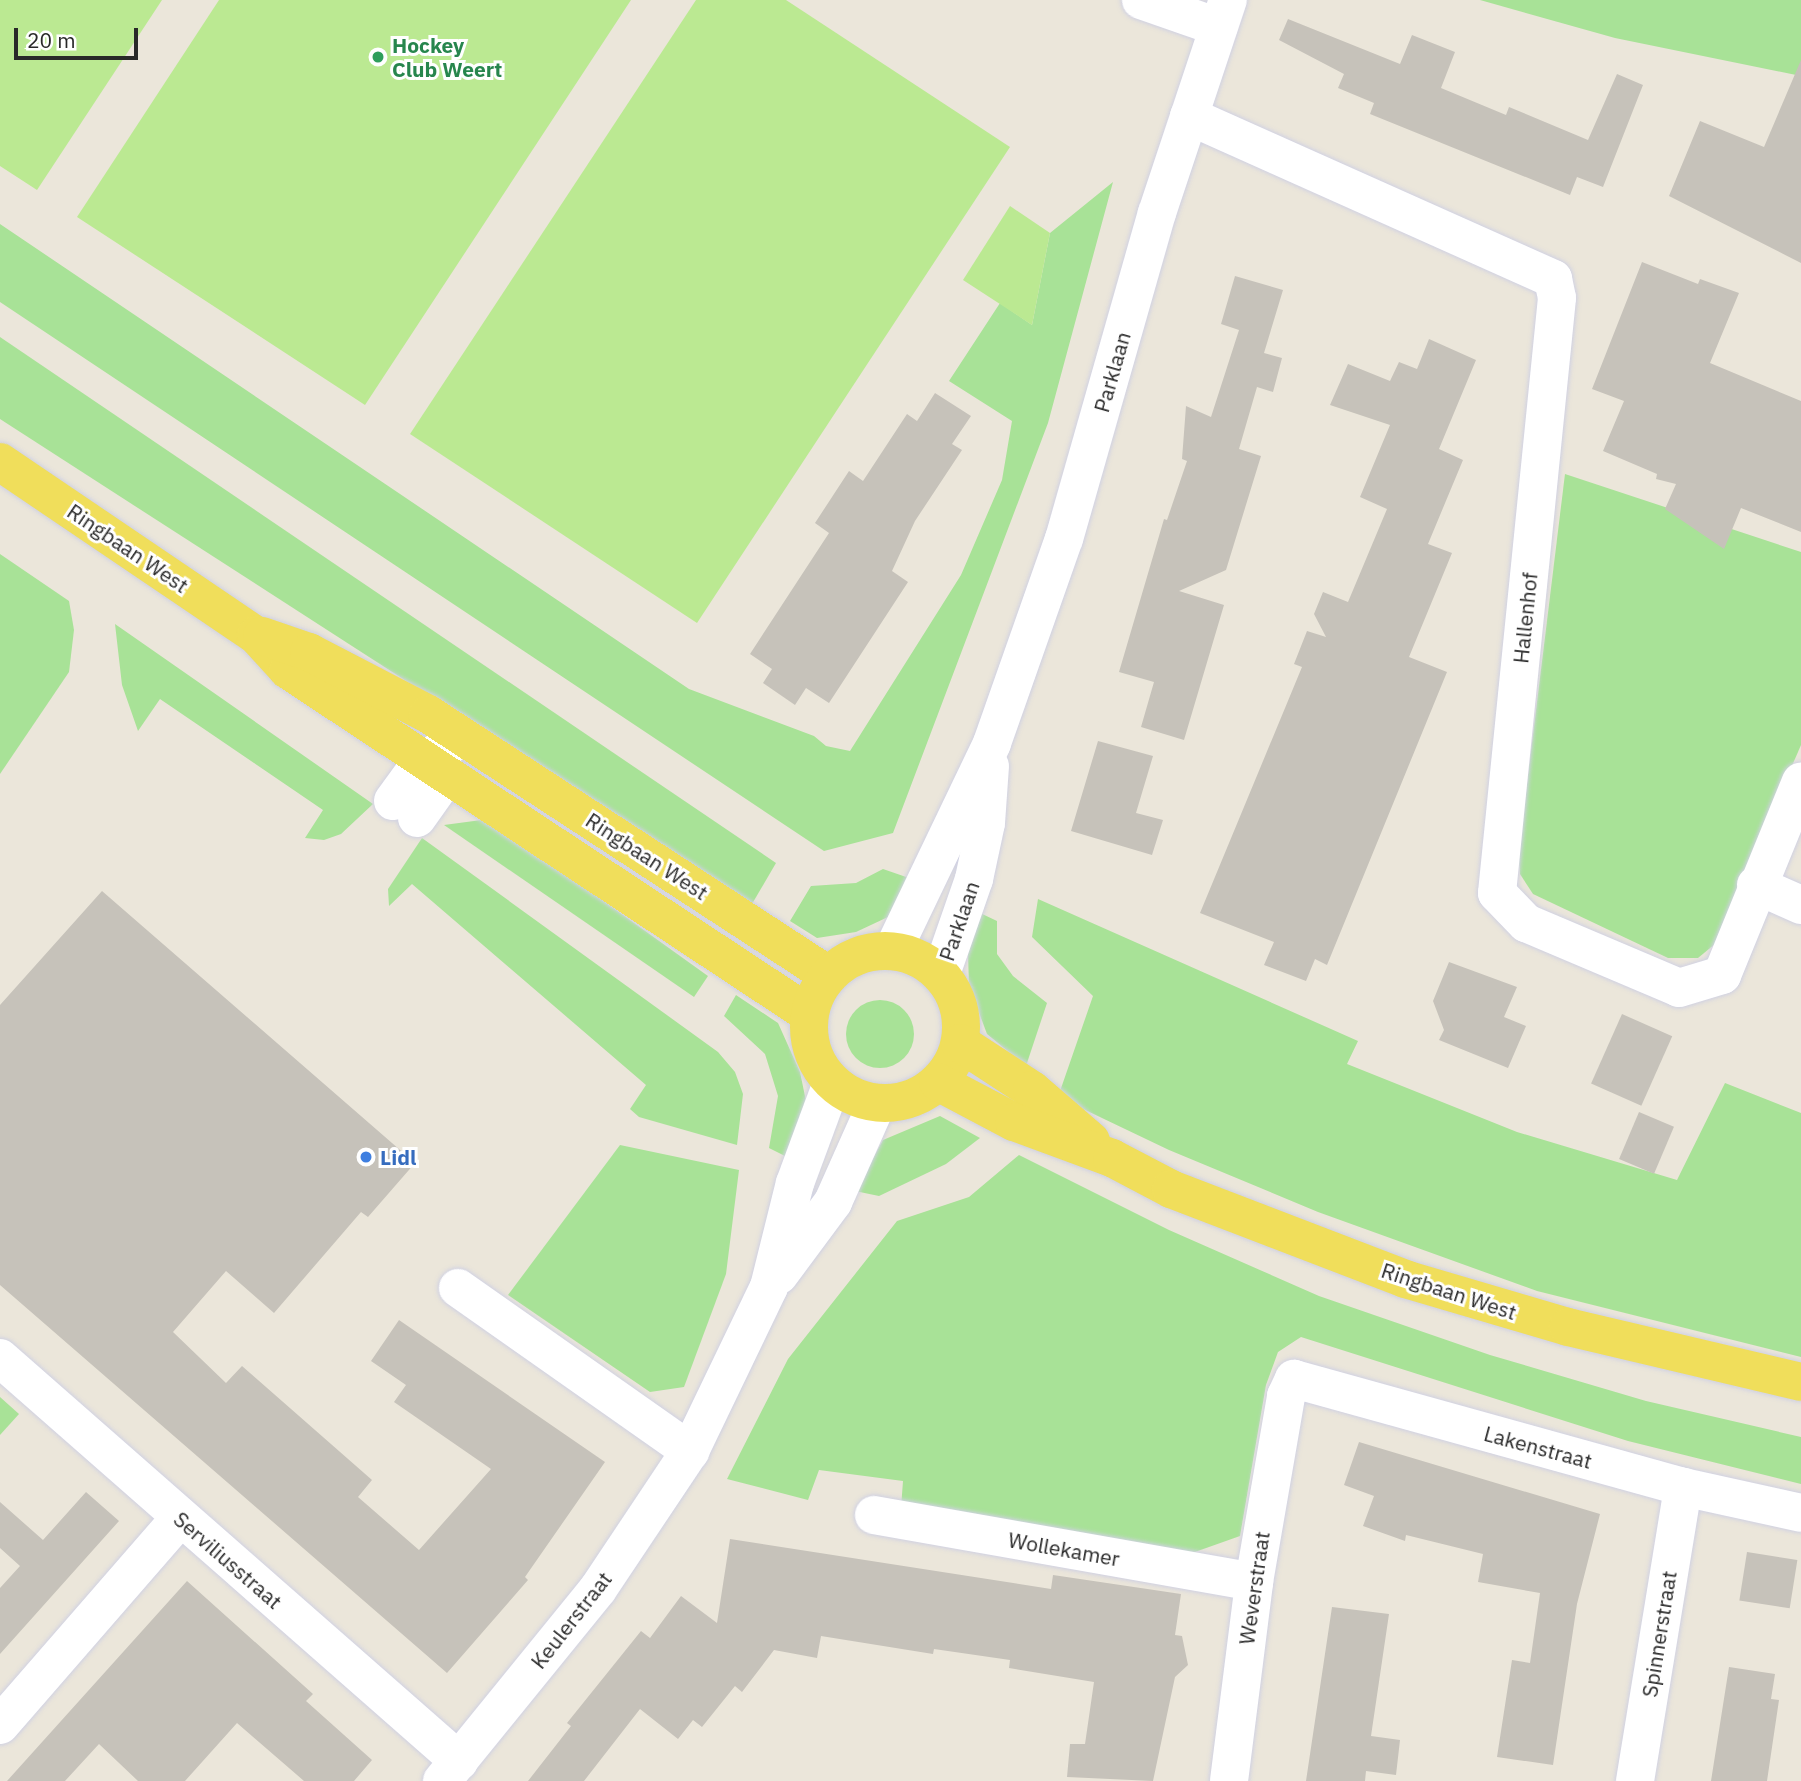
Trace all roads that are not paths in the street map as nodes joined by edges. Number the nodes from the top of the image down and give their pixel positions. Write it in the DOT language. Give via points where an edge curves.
graph roads {
  1 [pos="1141,0"];
  2 [pos="1223,13"];
  3 [pos="1189,116"];
  4 [pos="0,462"];
  5 [pos="256,635"];
  6 [pos="464,738"];
  7 [pos="992,743"];
  8 [pos="434,769"];
  9 [pos="1801,780"];
  10 [pos="405,810"];
  11 [pos="1756,885"];
  12 [pos="1801,905"];
  13 [pos="893,950"];
  14 [pos="941,974"];
  15 [pos="829,975"];
  16 [pos="809,1014"];
  17 [pos="960,1043"];
  18 [pos="937,1082"];
  19 [pos="832,1083"];
  20 [pos="877,1103"];
  21 [pos="1112,1158"];
  22 [pos="769,1287"];
  23 [pos="458,1288"];
  24 [pos="0,1358"];
  25 [pos="1801,1381"];
  26 [pos="1286,1396"];
  27 [pos="690,1451"];
  28 [pos="1683,1487"];
  29 [pos="1801,1513"];
  30 [pos="873,1515"];
  31 [pos="180,1518"];
  32 [pos="1254,1582"];
  33 [pos="0,1725"];
  34 [pos="450,1771"];
  35 [pos="1229,1781"];
  36 [pos="1634,1781"];
  1 -- 2 [label="street"];
  2 -- 3 [label="street, Parklaan"];
  3 -- 7 [label="street, Parklaan" via="1064,539"];
  3 -- 11 [label="street, Hallenhof" via="1553,279 1557,298 1497,893 1526,923 1679,988 1722,975"];
  4 -- 5 [label="main road, Ringbaan West"];
  5 -- 6 [label="main road, Ringbaan West" via="309,652"];
  5 -- 8 [label="main road, Ringbaan West" via="288,670"];
  6 -- 8 [label="street"];
  6 -- 15 [label="main road, Ringbaan West"];
  7 -- 13 [label="street, Parklaan"];
  7 -- 14 [label="street, Parklaan" via="986,823 974,879"];
  8 -- 10 [label="street"];
  8 -- 16 [label="main road, Ringbaan West"];
  9 -- 11 [label="street, Hallenhof"];
  11 -- 12 [label="street"];
  13 -- 14 [label="main road" via="911,954"];
  13 -- 15 [label="main road" via="858,955"];
  14 -- 17 [label="main road" via="959,1006"];
  15 -- 16 [label="main road"];
  16 -- 19 [label="main road" via="815,1059"];
  17 -- 18 [label="main road" via="952,1065"];
  17 -- 21 [label="main road, Ringbaan West" via="1032,1090"];
  18 -- 20 [label="main road" via="910,1099"];
  18 -- 21 [label="main road, Ringbaan West" via="1014,1122"];
  19 -- 20 [label="main road" via="853,1097"];
  19 -- 22 [label="street, Keulerstraat" via="795,1183"];
  20 -- 22 [label="street, Keulerstraat" via="833,1202"];
  21 -- 25 [label="main road, Ringbaan West" via="1171,1189 1405,1279 1568,1327"];
  22 -- 27 [label="street, Keulerstraat"];
  23 -- 27 [label="street"];
  24 -- 31 [label="street, Serviliusstraat"];
  26 -- 28 [label="street, Lakenstraat" via="1294,1379"];
  26 -- 32 [label="street, Weverstraat"];
  27 -- 34 [label="street, Keulerstraat" via="598,1589"];
  28 -- 29 [label="street, Lakenstraat"];
  28 -- 36 [label="street, Spinnerstraat"];
  30 -- 32 [label="street, Wollekamer"];
  31 -- 33 [label="street"];
  31 -- 34 [label="street, Serviliusstraat"];
  32 -- 35 [label="street, Weverstraat"];
}
